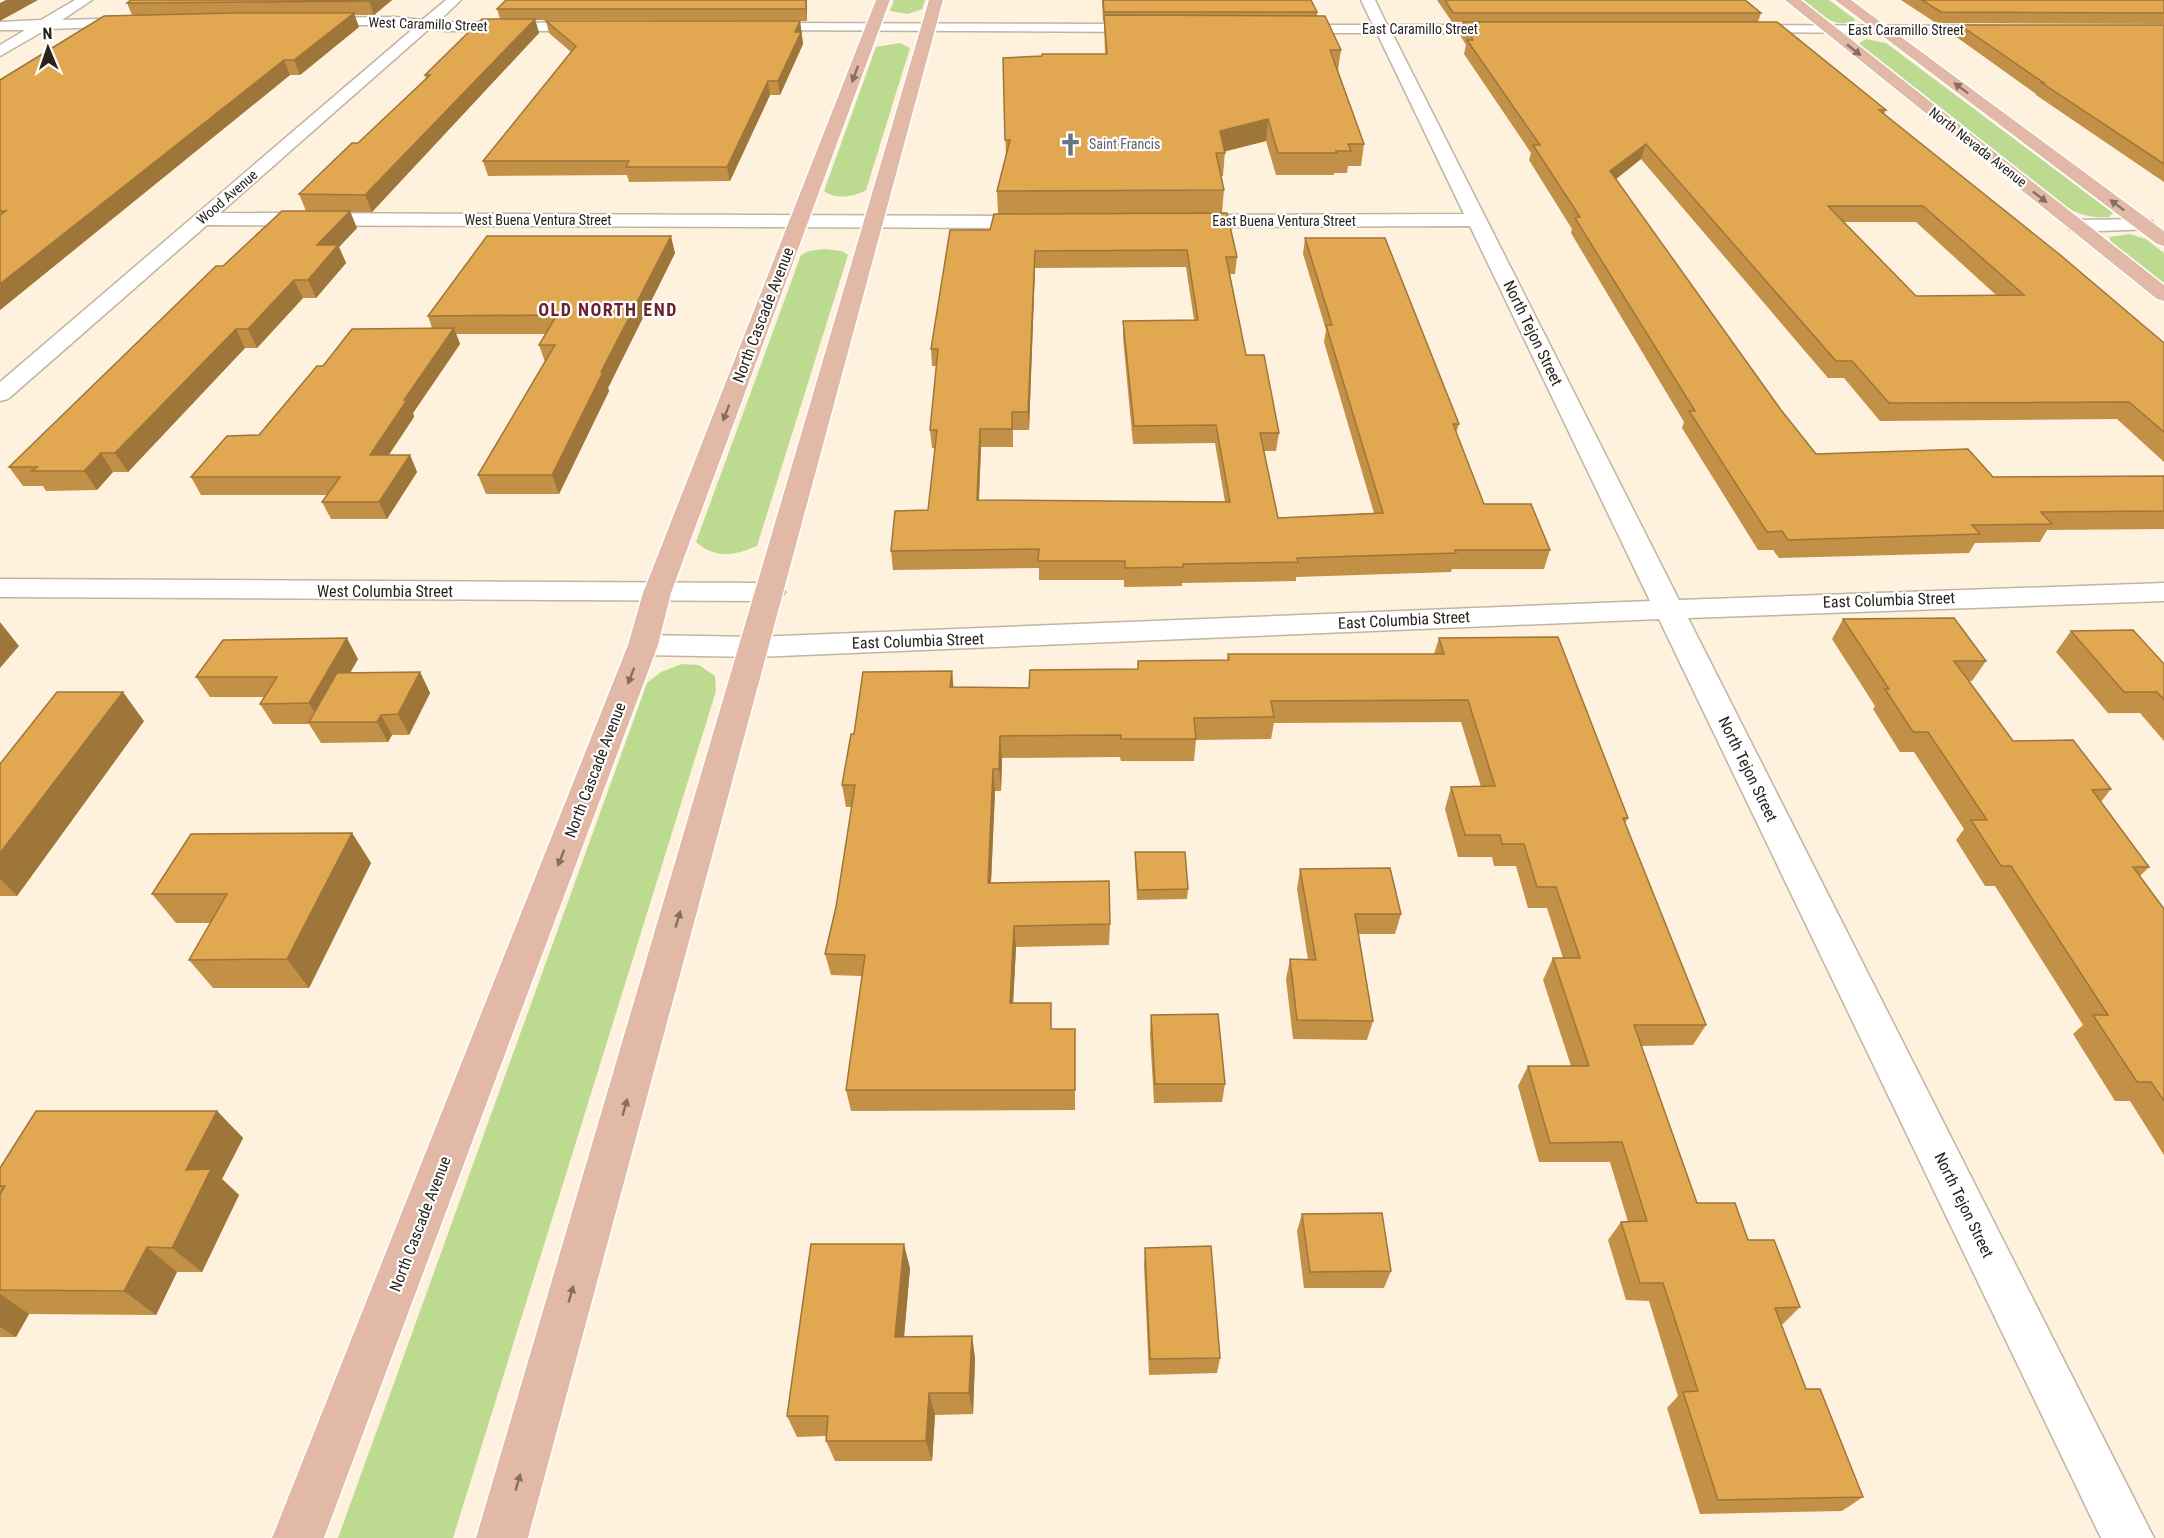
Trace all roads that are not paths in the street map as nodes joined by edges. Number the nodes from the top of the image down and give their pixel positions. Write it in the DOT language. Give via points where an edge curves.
graph roads {
  1 [pos="85,0"];
  2 [pos="454,0"];
  3 [pos="1792,0"];
  4 [pos="1842,0"];
  5 [pos="878,14"];
  6 [pos="932,14"];
  7 [pos="1375,14"];
  8 [pos="295,21"];
  9 [pos="149,22"];
  10 [pos="426,23"];
  11 [pos="44,25"];
  12 [pos="0,26"];
  13 [pos="607,27"];
  14 [pos="748,27"];
  15 [pos="1160,28"];
  16 [pos="1266,28"];
  17 [pos="1526,29"];
  18 [pos="1731,29"];
  19 [pos="1829,30"];
  20 [pos="1882,30"];
  21 [pos="2021,30"];
  22 [pos="0,51"];
  23 [pos="202,219"];
  24 [pos="1477,220"];
  25 [pos="799,221"];
  26 [pos="1165,221"];
  27 [pos="1058,222"];
  28 [pos="875,223"];
  29 [pos="2145,225"];
  30 [pos="2077,226"];
  31 [pos="2164,240"];
  32 [pos="2164,295"];
  33 [pos="0,394"];
  34 [pos="0,588"];
  35 [pos="657,592"];
  36 [pos="771,592"];
  37 [pos="2164,592"];
  38 [pos="1669,609"];
  39 [pos="643,645"];
  40 [pos="755,647"];
  41 [pos="298,1538"];
  42 [pos="502,1538"];
  43 [pos="2128,1538"];
  1 -- 11 [label="street"];
  2 -- 10 [label="street, Wood Avenue"];
  3 -- 19 [label="main road, North Nevada Avenue"];
  4 -- 20 [label="main road"];
  5 -- 6 [label="street"];
  5 -- 14 [label="street"];
  5 -- 25 [label="main road, North Cascade Avenue, one-way"];
  6 -- 15 [label="street"];
  6 -- 28 [label="main road"];
  7 -- 16 [label="street, East Caramillo Street"];
  7 -- 17 [label="street, East Caramillo Street"];
  7 -- 24 [label="street, North Tejon Street"];
  8 -- 10 [label="street, West Caramillo Street"];
  9 -- 11 [label="street"];
  10 -- 13 [label="street, West Caramillo Street" via="446,27"];
  10 -- 23 [label="street, Wood Avenue"];
  11 -- 12 [label="street"];
  11 -- 22 [label="street"];
  18 -- 19 [label="street, East Caramillo Street"];
  19 -- 20 [label="street, East Caramillo Street"];
  19 -- 30 [label="main road, North Nevada Avenue, one-way"];
  20 -- 21 [label="street, East Caramillo Street"];
  29 -- 20 [label="main road, one-way"];
  23 -- 25 [label="street, West Buena Ventura Street"];
  23 -- 33 [label="street, Wood Avenue"];
  24 -- 26 [label="street, East Buena Ventura Street"];
  24 -- 38 [label="street, North Tejon Street"];
  25 -- 28 [label="street, West Buena Ventura Street"];
  25 -- 35 [label="main road, North Cascade Avenue, one-way"];
  27 -- 28 [label="street"];
  28 -- 36 [label="main road"];
  29 -- 30 [label="street"];
  29 -- 31 [label="main road"];
  30 -- 32 [label="main road, North Nevada Avenue"];
  34 -- 35 [label="street, West Columbia Street"];
  35 -- 36 [label="street, West Columbia Street"];
  35 -- 39 [label="main road, North Cascade Avenue"];
  36 -- 40 [label="main road"];
  37 -- 38 [label="street, East Columbia Street"];
  38 -- 40 [label="street, East Columbia Street"];
  38 -- 43 [label="street, North Tejon Street"];
  39 -- 40 [label="street, East Columbia Street"];
  39 -- 41 [label="main road, North Cascade Avenue, one-way"];
  42 -- 40 [label="main road, one-way"];
}
